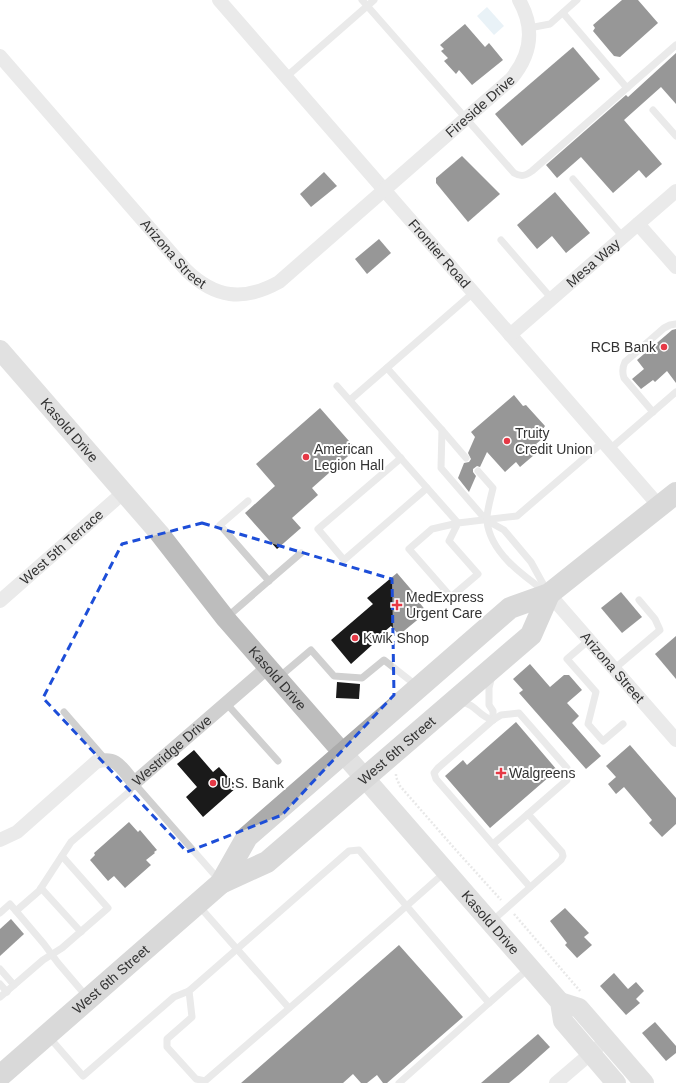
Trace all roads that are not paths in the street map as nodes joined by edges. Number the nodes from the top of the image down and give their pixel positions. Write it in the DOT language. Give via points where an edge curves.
graph roads {
  1 [pos="219,0"];
  2 [pos="362,0"];
  3 [pos="374,0"];
  4 [pos="519,0"];
  5 [pos="578,0"];
  6 [pos="367,6"];
  7 [pos="563,13"];
  8 [pos="529,28"];
  9 [pos="676,45"];
  10 [pos="0,56"];
  11 [pos="286,77"];
  12 [pos="628,88"];
  13 [pos="653,110"];
  14 [pos="466,118"];
  15 [pos="676,136"];
  16 [pos="573,179"];
  17 [pos="384,190"];
  18 [pos="676,191"];
  19 [pos="638,224"];
  20 [pos="623,237"];
  21 [pos="501,240"];
  22 [pos="676,267"];
  23 [pos="473,292"];
  24 [pos="552,298"];
  25 [pos="676,324"];
  26 [pos="510,335"];
  27 [pos="0,350"];
  28 [pos="387,368"];
  29 [pos="337,386"];
  30 [pos="676,392"];
  31 [pos="350,400"];
  32 [pos="652,412"];
  33 [pos="442,430"];
  34 [pos="606,445"];
  35 [pos="401,458"];
  36 [pos="466,458"];
  37 [pos="478,471"];
  38 [pos="427,488"];
  39 [pos="124,492"];
  40 [pos="668,500"];
  41 [pos="248,501"];
  42 [pos="486,520"];
  43 [pos="458,523"];
  44 [pos="301,553"];
  45 [pos="269,581"];
  46 [pos="549,594"];
  47 [pos="638,600"];
  48 [pos="0,601"];
  49 [pos="226,618"];
  50 [pos="589,640"];
  51 [pos="494,667"];
  52 [pos="614,669"];
  53 [pos="273,672"];
  54 [pos="418,688"];
  55 [pos="454,701"];
  56 [pos="226,703"];
  57 [pos="64,712"];
  58 [pos="492,720"];
  59 [pos="623,724"];
  60 [pos="676,740"];
  61 [pos="343,753"];
  62 [pos="105,759"];
  63 [pos="278,761"];
  64 [pos="365,778"];
  65 [pos="134,783"];
  66 [pos="528,814"];
  67 [pos="0,840"];
  68 [pos="493,844"];
  69 [pos="62,856"];
  70 [pos="446,871"];
  71 [pos="221,883"];
  72 [pos="530,887"];
  73 [pos="41,888"];
  74 [pos="197,904"];
  75 [pos="407,906"];
  76 [pos="16,911"];
  77 [pos="0,913"];
  78 [pos="491,922"];
  79 [pos="81,932"];
  80 [pos="237,949"];
  81 [pos="52,954"];
  82 [pos="530,968"];
  83 [pos="0,969"];
  84 [pos="0,984"];
  85 [pos="14,985"];
  86 [pos="189,991"];
  87 [pos="6,992"];
  88 [pos="0,998"];
  89 [pos="89,999"];
  90 [pos="560,1002"];
  91 [pos="489,1003"];
  92 [pos="289,1008"];
  93 [pos="48,1035"];
  94 [pos="607,1040"];
  95 [pos="591,1054"];
  96 [pos="4,1069"];
  97 [pos="84,1080"];
  98 [pos="399,1083"];
  99 [pos="556,1083"];
  100 [pos="616,1083"];
  101 [pos="644,1083"];
  1 -- 11 [label="street, Frontier Road"];
  2 -- 6 [label="lane"];
  3 -- 6 [label="lane"];
  4 -- 8 [label="street, Fireside Drive" via="524,8"];
  5 -- 7 [label="lane"];
  6 -- 11 [label="lane"];
  6 -- 14 [label="lane"];
  7 -- 8 [label="lane" via="550,24"];
  7 -- 12 [label="lane"];
  8 -- 14 [label="street, Fireside Drive" via="527,54 520,68"];
  9 -- 12 [label="lane"];
  10 -- 17 [label="street, Arizona Street" via="186,270 212,290 229,295 243,295 266,289 279,282"];
  11 -- 17 [label="street, Frontier Road"];
  12 -- 14 [label="lane" via="526,175 514,173"];
  13 -- 15 [label="lane"];
  14 -- 17 [label="street, Fireside Drive"];
  16 -- 20 [label="lane"];
  17 -- 23 [label="street, Frontier Road"];
  18 -- 19 [label="street, Mesa Way"];
  19 -- 20 [label="street, Mesa Way"];
  19 -- 22 [label="street"];
  20 -- 24 [label="street, Mesa Way"];
  21 -- 24 [label="lane"];
  23 -- 26 [label="street, Frontier Road"];
  23 -- 28 [label="lane"];
  24 -- 26 [label="street, Mesa Way"];
  25 -- 32 [label="lane" via="664,328 622,367 624,378"];
  26 -- 34 [label="street, Frontier Road"];
  27 -- 39 [label="main road, Kasold Drive"];
  28 -- 31 [label="lane"];
  28 -- 33 [label="lane"];
  29 -- 31 [label="lane"];
  30 -- 32 [label="lane"];
  31 -- 35 [label="lane"];
  32 -- 34 [label="lane"];
  33 -- 36 [label="lane"];
  33 -- 42 [label="lane" via="441,468"];
  34 -- 40 [label="street, Frontier Road"];
  34 -- 42 [label="lane" via="517,516"];
  35 -- 38 [label="lane"];
  35 -- 38 [label="lane" via="318,529 344,560"];
  37 -- 42 [label="lane" via="493,488"];
  38 -- 43 [label="lane"];
  39 -- 48 [label="street, West 5th Terrace"];
  39 -- 49 [label="main road, Kasold Drive"];
  40 -- 46 [label="main road, West 6th Street"];
  41 -- 45 [label="lane" via="220,525"];
  42 -- 43 [label="lane"];
  42 -- 46 [label="lane" via="504,530 531,562"];
  42 -- 46 [label="lane" via="491,541 520,573"];
  43 -- 43 [label="lane" via="432,529 409,549 451,597 478,574 449,541"];
  44 -- 45 [label="lane"];
  45 -- 49 [label="lane"];
  46 -- 50 [label="street, Arizona Street"];
  46 -- 51 [label="main road, West 6th Street" via="531,635"];
  46 -- 54 [label="main road, West 6th Street" via="510,608"];
  47 -- 52 [label="lane" via="655,619 660,630"];
  49 -- 53 [label="main road, Kasold Drive"];
  50 -- 52 [label="street, Arizona Street"];
  50 -- 59 [label="lane" via="567,659 596,692 588,724 603,741"];
  51 -- 55 [label="main road, West 6th Street"];
  51 -- 58 [label="lane" via="489,688"];
  52 -- 60 [label="street, Arizona Street"];
  53 -- 54 [label="lane" via="311,650 334,676 362,678 384,660"];
  53 -- 56 [label="street, Westridge Drive"];
  53 -- 61 [label="main road, Kasold Drive"];
  54 -- 61 [label="main road, West 6th Street"];
  55 -- 58 [label="lane" via="469,703 484,718"];
  55 -- 64 [label="main road, West 6th Street"];
  56 -- 63 [label="lane"];
  56 -- 65 [label="street, Westridge Drive"];
  57 -- 62 [label="lane"];
  58 -- 66 [label="lane" via="501,715 519,713 567,768 567,780"];
  58 -- 68 [label="lane" via="434,773 436,779"];
  61 -- 64 [label="main road, Kasold Drive"];
  61 -- 71 [label="main road, West 6th Street" via="247,837"];
  62 -- 65 [label="street, Westridge Drive" via="117,763"];
  62 -- 67 [label="street" via="96,762 17,832"];
  64 -- 70 [label="main road, Kasold Drive"];
  64 -- 71 [label="main road, West 6th Street" via="267,862"];
  65 -- 69 [label="lane" via="128,793 71,842"];
  65 -- 71 [label="lane"];
  66 -- 68 [label="lane"];
  66 -- 72 [label="lane" via="563,856"];
  68 -- 72 [label="lane"];
  69 -- 73 [label="lane"];
  69 -- 79 [label="lane" via="108,908"];
  70 -- 75 [label="lane"];
  70 -- 78 [label="main road, Kasold Drive"];
  71 -- 74 [label="main road, West 6th Street"];
  72 -- 78 [label="lane"];
  73 -- 76 [label="lane"];
  73 -- 79 [label="lane"];
  74 -- 80 [label="lane"];
  74 -- 89 [label="main road, West 6th Street"];
  75 -- 80 [label="lane" via="359,850 349,850"];
  75 -- 91 [label="lane"];
  75 -- 92 [label="lane"];
  76 -- 77 [label="lane" via="10,904"];
  76 -- 81 [label="lane"];
  78 -- 82 [label="main road, Kasold Drive"];
  79 -- 81 [label="lane"];
  80 -- 86 [label="lane"];
  80 -- 92 [label="lane"];
  81 -- 85 [label="lane"];
  81 -- 89 [label="lane"];
  82 -- 90 [label="main road, Kasold Drive"];
  82 -- 91 [label="lane"];
  83 -- 85 [label="lane"];
  84 -- 87 [label="lane"];
  85 -- 87 [label="lane"];
  86 -- 92 [label="lane" via="192,1017 167,1039 167,1047 196,1079 205,1081"];
  86 -- 97 [label="lane" via="174,997"];
  87 -- 88 [label="lane"];
  89 -- 93 [label="main road, West 6th Street"];
  90 -- 94 [label="main road" via="579,1008"];
  90 -- 95 [label="main road" via="563,1021"];
  91 -- 98 [label="lane"];
  93 -- 96 [label="main road, West 6th Street"];
  93 -- 97 [label="lane"];
  94 -- 95 [label="street"];
  94 -- 101 [label="main road"];
  95 -- 99 [label="street"];
  95 -- 100 [label="main road"];
}
